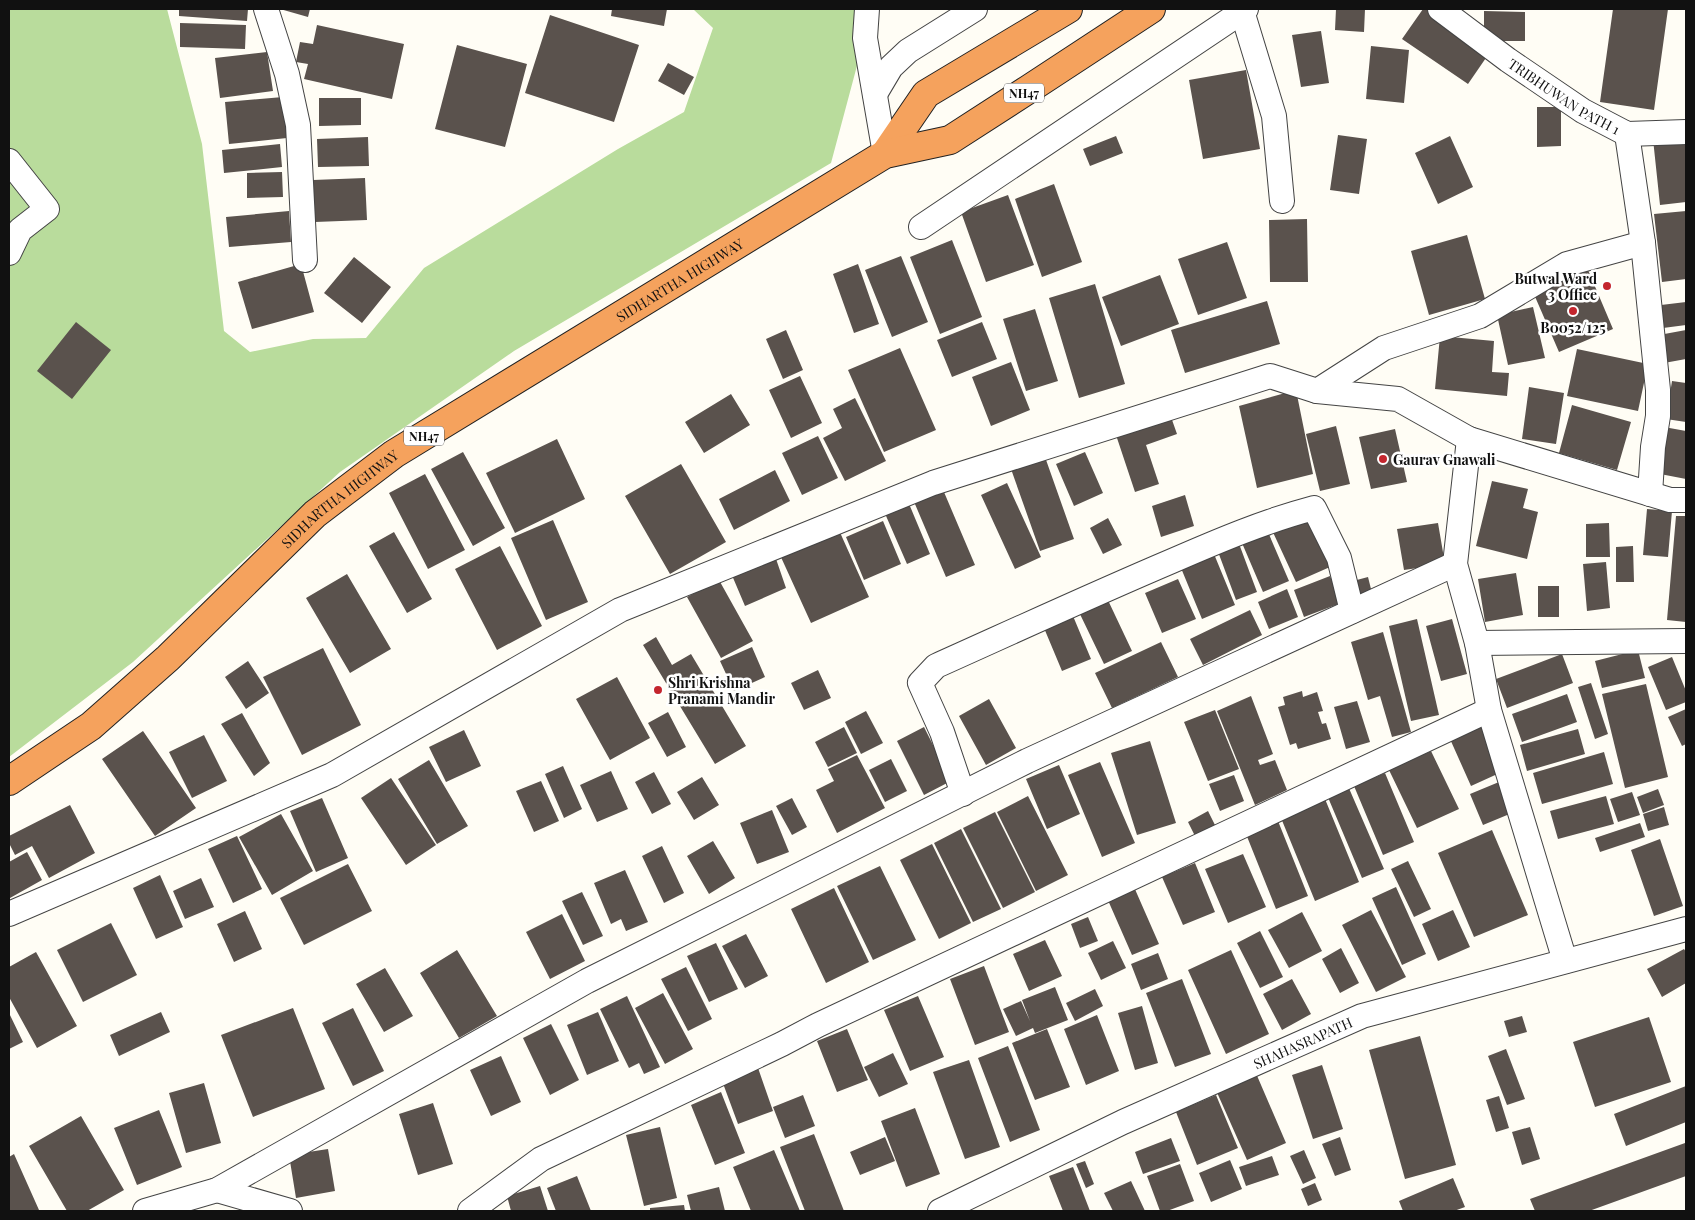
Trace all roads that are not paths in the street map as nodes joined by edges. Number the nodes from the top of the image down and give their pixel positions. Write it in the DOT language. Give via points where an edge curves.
graph roads {
  1 [pos="266,9"];
  2 [pos="867,9"];
  3 [pos="974,9"];
  4 [pos="1068,9"];
  5 [pos="1151,9"];
  6 [pos="1440,9"];
  7 [pos="1244,10"];
  8 [pos="875,94"];
  9 [pos="1686,132"];
  10 [pos="1627,134"];
  11 [pos="886,154"];
  12 [pos="9,161"];
  13 [pos="1282,201"];
  14 [pos="921,227"];
  15 [pos="1644,242"];
  16 [pos="9,253"];
  17 [pos="305,260"];
  18 [pos="1317,391"];
  19 [pos="1469,439"];
  20 [pos="1650,494"];
  21 [pos="1686,500"];
  22 [pos="1455,564"];
  23 [pos="1352,612"];
  24 [pos="1686,641"];
  25 [pos="1477,643"];
  26 [pos="1488,710"];
  27 [pos="9,781"];
  28 [pos="963,794"];
  29 [pos="9,914"];
  30 [pos="1686,929"];
  31 [pos="1564,961"];
  32 [pos="217,1190"];
  33 [pos="145,1211"];
  34 [pos="290,1211"];
  35 [pos="470,1211"];
  36 [pos="940,1211"];
  1 -- 17 [label="street" via="287,74 298,125"];
  2 -- 8 [label="street" via="864,38"];
  3 -- 8 [label="street" via="908,51 891,66"];
  4 -- 11 [label="highway, SIDHARTHA HIGHWAY / NH47" via="926,94"];
  5 -- 11 [label="highway, SIDHARTHA HIGHWAY / NH47" via="950,140"];
  6 -- 10 [label="street, TRIBHUWAN PATH 1" via="1576,106"];
  7 -- 13 [label="street" via="1274,116"];
  7 -- 14 [label="street"];
  8 -- 11 [label="street"];
  9 -- 10 [label="street"];
  10 -- 15 [label="street, TRIBHUWAN PATH 1"];
  11 -- 27 [label="highway, SIDHARTHA HIGHWAY / NH47" via="394,454 315,514 168,658 90,726"];
  12 -- 16 [label="street" via="47,209 20,230"];
  15 -- 18 [label="street" via="1567,264 1480,316 1384,348"];
  15 -- 20 [label="street, TRIBHUWAN PATH 1" via="1658,390"];
  18 -- 19 [label="street" via="1398,399"];
  18 -- 29 [label="street" via="1270,376 933,483 620,610 332,775"];
  19 -- 20 [label="street"];
  19 -- 22 [label="street"];
  20 -- 21 [label="street" via="1670,500"];
  22 -- 23 [label="street"];
  22 -- 25 [label="street"];
  23 -- 28 [label="street" via="1027,761"];
  23 -- 28 [label="street" via="1339,558 1314,508 1282,516 1220,541 936,666 920,683 942,732"];
  24 -- 25 [label="street"];
  25 -- 26 [label="street"];
  26 -- 31 [label="street"];
  26 -- 35 [label="street" via="827,1020 541,1159"];
  28 -- 32 [label="street" via="587,981"];
  30 -- 31 [label="street, SHAHASRAPATH"];
  31 -- 36 [label="street, SHAHASRAPATH" via="1362,1016 1123,1122"];
  32 -- 33 [label="street"];
  32 -- 34 [label="street"];
}
